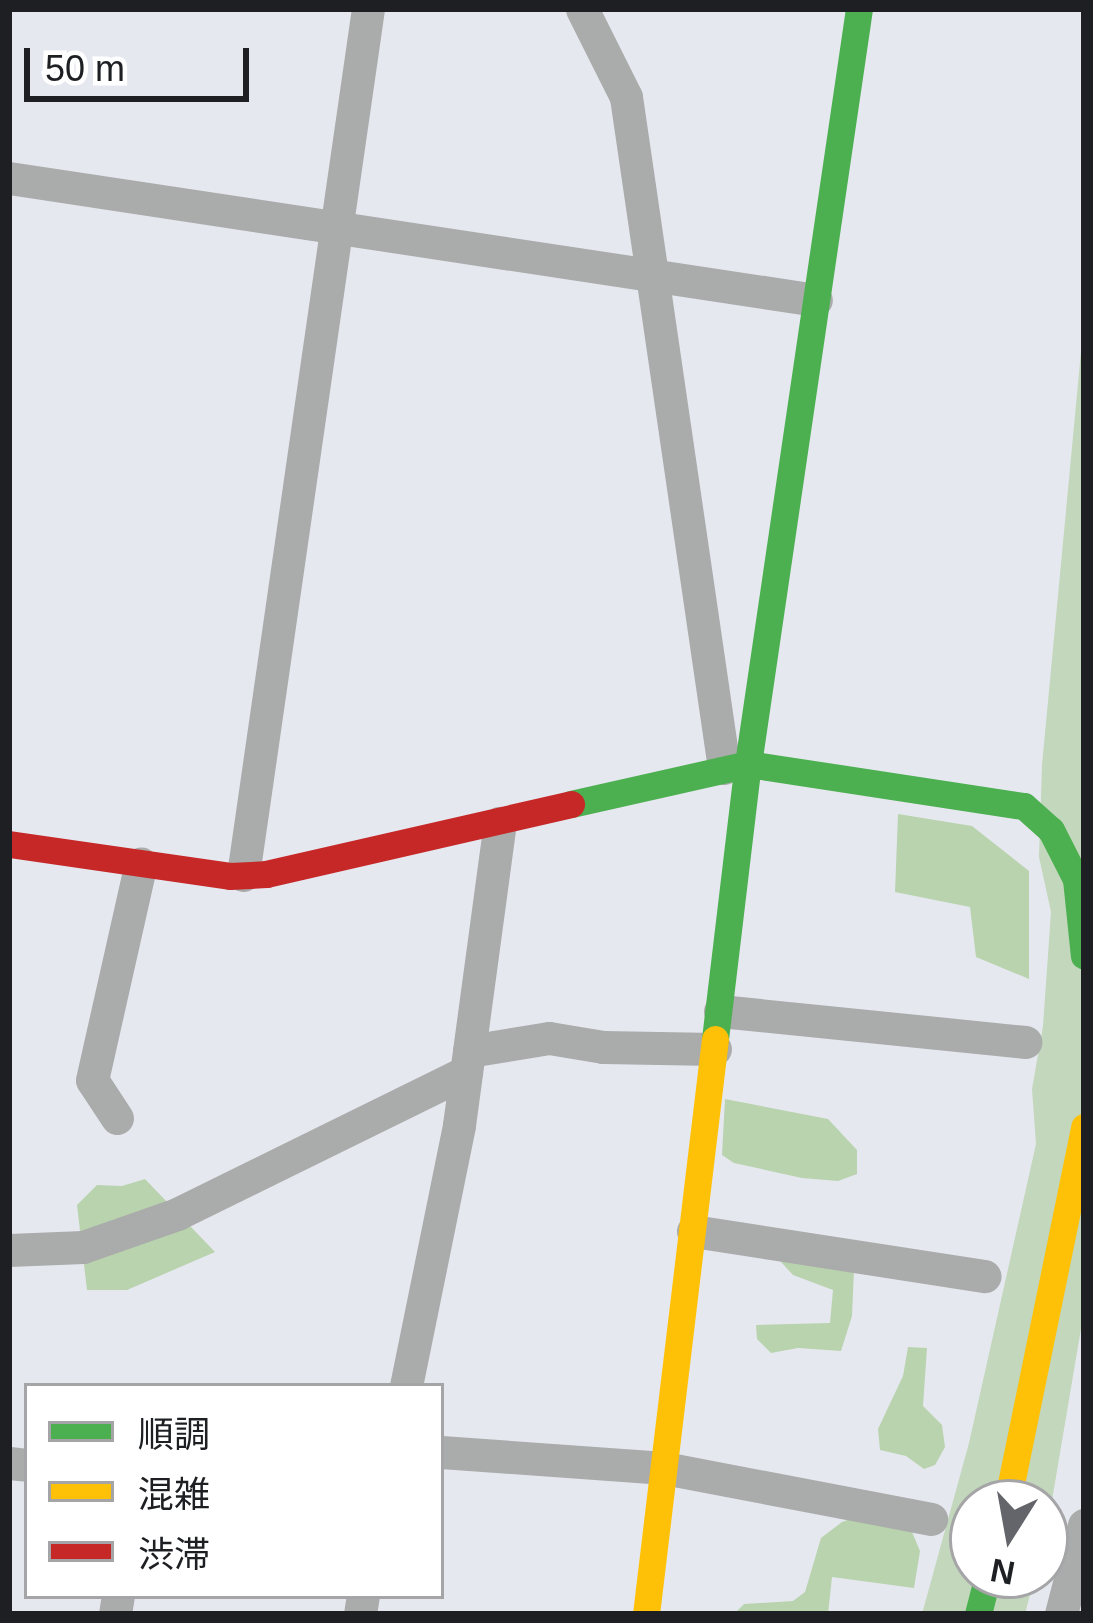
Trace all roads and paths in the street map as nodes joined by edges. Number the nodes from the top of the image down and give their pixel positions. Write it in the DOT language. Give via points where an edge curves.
graph roads {
  1 [pos="368,9"];
  2 [pos="582,9"];
  3 [pos="859,9"];
  4 [pos="9,178"];
  5 [pos="337,228"];
  6 [pos="654,276"];
  7 [pos="816,300"];
  8 [pos="736,766"];
  9 [pos="500,823"];
  10 [pos="9,844"];
  11 [pos="141,863"];
  12 [pos="243,875"];
  13 [pos="1084,956"];
  14 [pos="720,1011"];
  15 [pos="1025,1042"];
  16 [pos="715,1049"];
  17 [pos="467,1061"];
  18 [pos="117,1118"];
  19 [pos="1084,1127"];
  20 [pos="693,1231"];
  21 [pos="9,1250"];
  22 [pos="985,1276"];
  23 [pos="407,1383"];
  24 [pos="444,1452"];
  25 [pos="664,1468"];
  26 [pos="1012,1479"];
  27 [pos="931,1519"];
  28 [pos="1084,1525"];
  29 [pos="646,1614"];
  30 [pos="1061,1614"];
  1 -- 5 [label="street"];
  2 -- 6 [label="street" via="626,97"];
  3 -- 7 [label="street"];
  4 -- 5 [label="street"];
  5 -- 6 [label="street"];
  5 -- 12 [label="street"];
  6 -- 7 [label="street"];
  6 -- 8 [label="street"];
  7 -- 8 [label="street"];
  8 -- 9 [label="street"];
  8 -- 13 [label="street" via="1024,806 1063,822"];
  8 -- 14 [label="street"];
  9 -- 12 [label="street"];
  9 -- 17 [label="street"];
  10 -- 11 [label="street"];
  11 -- 12 [label="street"];
  11 -- 18 [label="street" via="92,1080"];
  14 -- 15 [label="street"];
  14 -- 16 [label="street"];
  16 -- 17 [label="street" via="549,1038"];
  16 -- 20 [label="street"];
  17 -- 21 [label="street" via="177,1214 83,1247"];
  17 -- 23 [label="street"];
  19 -- 26 [label="street"];
  20 -- 22 [label="street"];
  20 -- 25 [label="street"];
  24 -- 25 [label="street"];
  25 -- 27 [label="street"];
  25 -- 29 [label="street"];
  28 -- 30 [label="street"];
}
